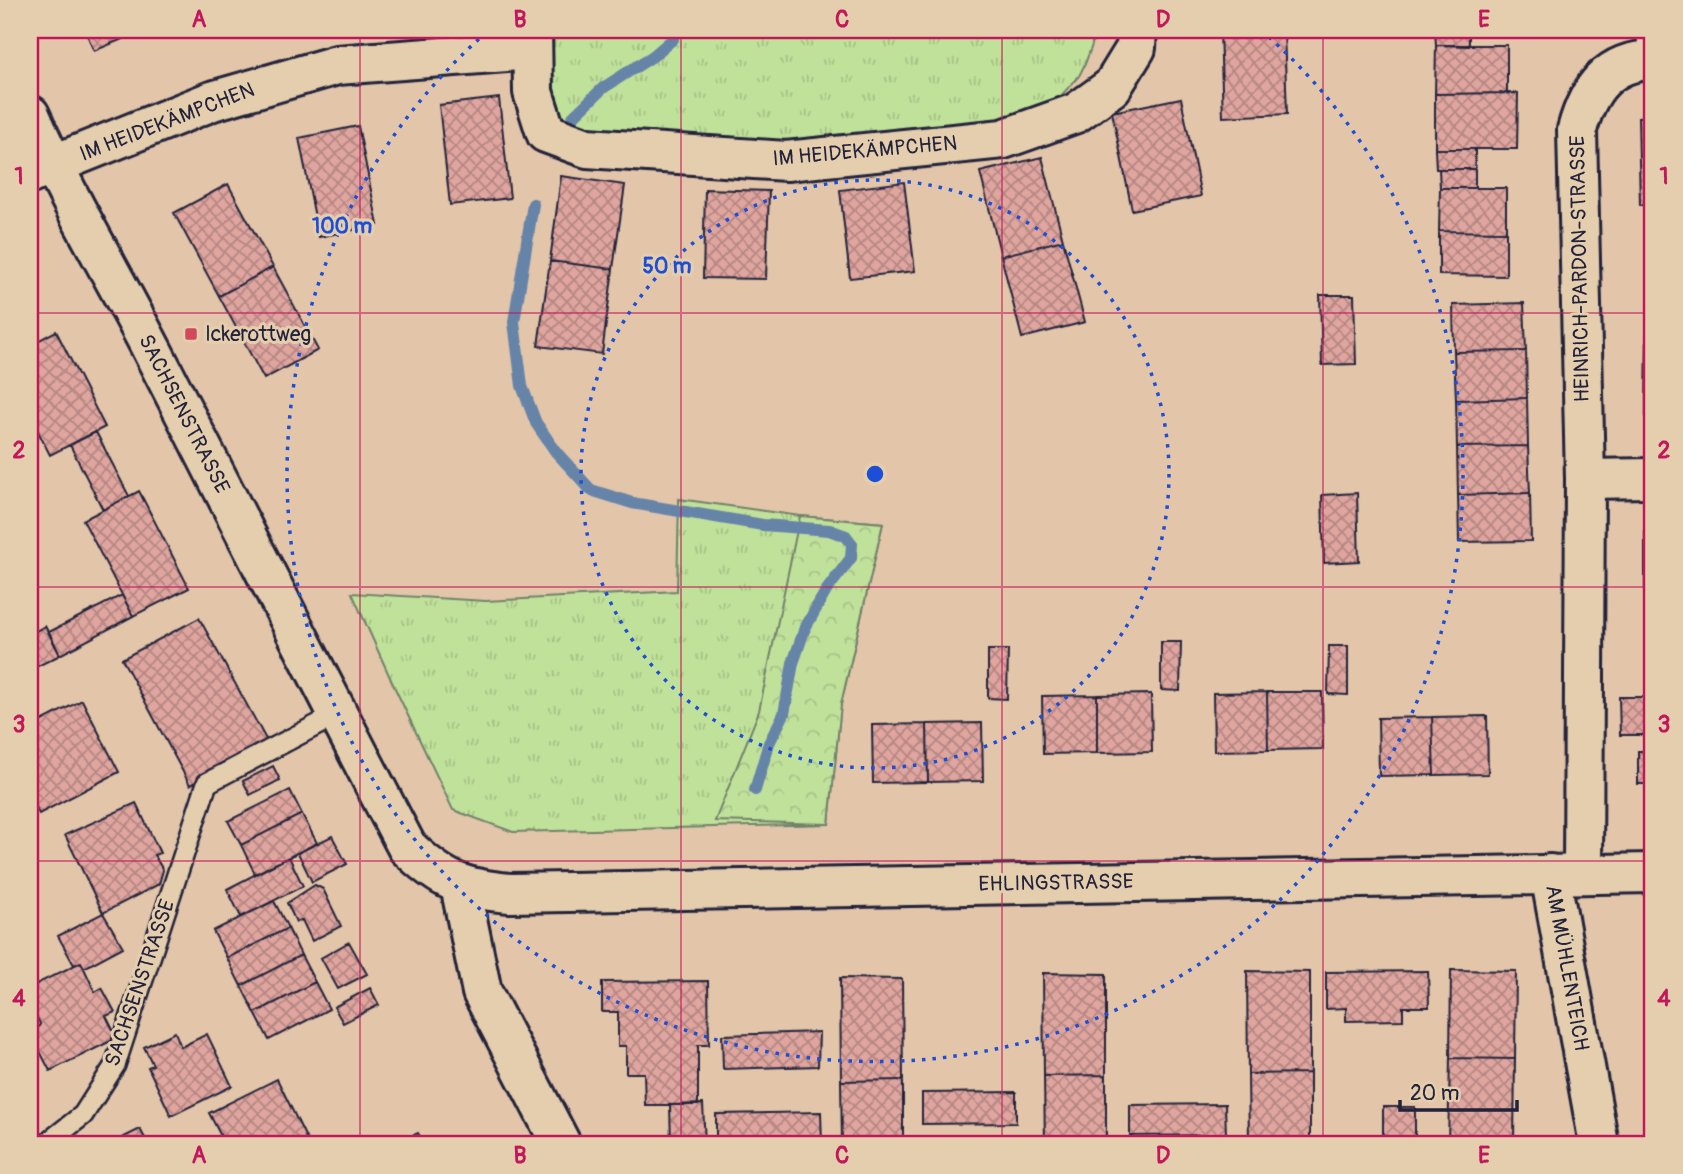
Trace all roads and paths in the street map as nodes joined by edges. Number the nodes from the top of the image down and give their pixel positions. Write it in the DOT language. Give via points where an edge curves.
graph roads {
  1 [pos="1137,30"];
  2 [pos="532,40"];
  3 [pos="1649,50"];
  4 [pos="30,114"];
  5 [pos="41,170"];
  6 [pos="1653,478"];
  7 [pos="1585,479"];
  8 [pos="338,714"];
  9 [pos="1653,873"];
  10 [pos="1567,874"];
  11 [pos="460,885"];
  12 [pos="46,1144"];
  13 [pos="561,1144"];
  14 [pos="1599,1144"];
  1 -- 2 [label="street, IM HEIDEKÄMPCHEN" via="1136,48 1112,87 1076,113 1003,139 786,161 587,148 546,133 533,92"];
  2 -- 5 [label="street, IM HEIDEKÄMPCHEN" via="337,65 212,101"];
  3 -- 7 [label="street, HEINRICH-PARDON-STRASSE" via="1621,64 1594,87 1577,130"];
  4 -- 5 [label="street, SACHSENSTRASSE"];
  5 -- 8 [label="street, SACHSENSTRASSE" via="152,350"];
  6 -- 7 [label="street"];
  7 -- 10 [label="street, HEINRICH-PARDON-STRASSE"];
  8 -- 11 [label="street, SACHSENSTRASSE" via="407,847 430,870"];
  8 -- 12 [label="lane, SACHSENSTRASSE" via="207,783 115,1065 83,1115"];
  9 -- 10 [label="street, EHLINGSTRASSE"];
  10 -- 11 [label="street, EHLINGSTRASSE" via="510,894"];
  10 -- 14 [label="street, AM MÜHLENTEICH"];
  11 -- 13 [label="street" via="482,992"];
}
